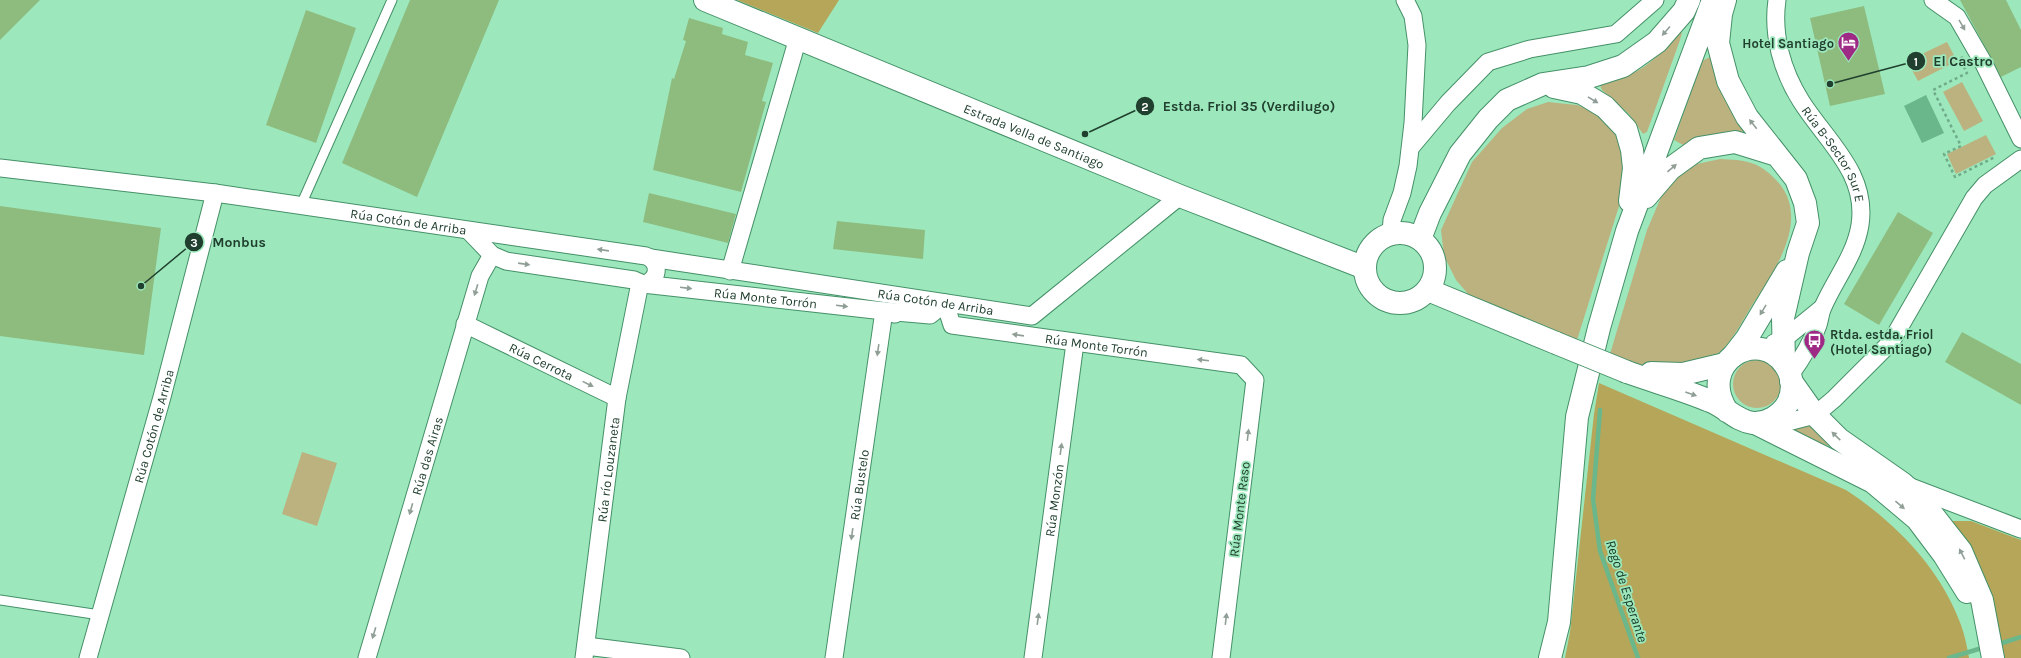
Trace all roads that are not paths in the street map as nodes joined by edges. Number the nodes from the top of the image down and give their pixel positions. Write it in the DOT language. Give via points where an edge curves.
graph roads {
  1 [pos="392,0"];
  2 [pos="705,0"];
  3 [pos="1405,0"];
  4 [pos="1655,0"];
  5 [pos="1689,0"];
  6 [pos="1708,0"];
  7 [pos="1713,0"];
  8 [pos="1725,0"];
  9 [pos="1777,0"];
  10 [pos="1933,0"];
  11 [pos="798,38"];
  12 [pos="1697,39"];
  13 [pos="1543,84"];
  14 [pos="2021,139"];
  15 [pos="1411,147"];
  16 [pos="1777,155"];
  17 [pos="2021,159"];
  18 [pos="0,168"];
  19 [pos="215,193"];
  20 [pos="1180,196"];
  21 [pos="301,205"];
  22 [pos="1637,207"];
  23 [pos="469,231"];
  24 [pos="1627,231"];
  25 [pos="1391,233"];
  26 [pos="507,237"];
  27 [pos="1420,238"];
  28 [pos="1798,253"];
  29 [pos="494,254"];
  30 [pos="646,257"];
  31 [pos="1365,268"];
  32 [pos="730,271"];
  33 [pos="640,282"];
  34 [pos="1428,290"];
  35 [pos="945,303"];
  36 [pos="1822,308"];
  37 [pos="884,311"];
  38 [pos="465,324"];
  39 [pos="952,325"];
  40 [pos="1784,339"];
  41 [pos="1075,343"];
  42 [pos="1761,349"];
  43 [pos="1729,360"];
  44 [pos="1241,365"];
  45 [pos="1627,372"];
  46 [pos="1789,373"];
  47 [pos="617,398"];
  48 [pos="1810,407"];
  49 [pos="1727,411"];
  50 [pos="1760,422"];
  51 [pos="1795,442"];
  52 [pos="1902,483"];
  53 [pos="2021,529"];
  54 [pos="0,600"];
  55 [pos="100,614"];
  56 [pos="585,652"];
  57 [pos="88,658"];
  58 [pos="367,658"];
  59 [pos="681,658"];
  60 [pos="834,658"];
  61 [pos="1033,658"];
  62 [pos="1221,658"];
  63 [pos="1550,658"];
  64 [pos="1992,658"];
  1 -- 21 [label="lane"];
  2 -- 11 [label="main road, Estrada Vella de Santiago"];
  3 -- 15 [label="street" via="1413,16 1417,45"];
  4 -- 15 [label="street" via="1616,34 1530,49 1488,62 1448,103"];
  5 -- 13 [label="main road, one-way" via="1684,11 1657,42 1623,66 1589,77"];
  6 -- 12 [label="main road"];
  7 -- 12 [label="main road"];
  16 -- 8 [label="main road, one-way" via="1747,117 1728,81 1718,43"];
  9 -- 36 [label="street, Rúa B-Sector Sur E" via="1774,18 1779,54 1801,101 1852,173 1859,197 1860,224 1854,250"];
  10 -- 14 [label="street, one-way" via="1957,17"];
  11 -- 20 [label="main road, Estrada Vella de Santiago"];
  11 -- 32 [label="street"];
  12 -- 22 [label="main road"];
  13 -- 24 [label="main road, one-way" via="1582,93 1605,107 1626,129 1634,168"];
  13 -- 27 [label="main road" via="1507,100 1460,154"];
  15 -- 25 [label="street"];
  22 -- 16 [label="main road, one-way" via="1670,169 1698,148 1734,142"];
  16 -- 28 [label="main road" via="1796,179 1805,203 1808,223"];
  17 -- 48 [label="street" via="1985,185 1974,198 1891,342 1834,399"];
  18 -- 19 [label="street, Rúa Cotón de Arriba"];
  19 -- 21 [label="street, Rúa Cotón de Arriba"];
  19 -- 55 [label="street, Rúa Cotón de Arriba" via="162,397"];
  20 -- 31 [label="main road, Estrada Vella de Santiago"];
  20 -- 35 [label="street, Rúa Cotón de Arriba" via="1032,316"];
  21 -- 23 [label="street, Rúa Cotón de Arriba"];
  22 -- 24 [label="main road"];
  23 -- 26 [label="street, Rúa Cotón de Arriba"];
  23 -- 29 [label="street"];
  24 -- 63 [label="main road" via="1577,416 1558,622"];
  25 -- 27 [label="main road" via="1401,232"];
  25 -- 31 [label="main road" via="1372,246 1367,254"];
  26 -- 29 [label="street"];
  30 -- 26 [label="street, Rúa Cotón de Arriba, one-way"];
  27 -- 34 [label="main road" via="1428,246 1436,266 1435,277"];
  28 -- 40 [label="main road" via="1783,318"];
  28 -- 43 [label="main road, one-way" via="1747,338"];
  29 -- 33 [label="street, Rúa Monte Torrón, one-way"];
  29 -- 38 [label="street, Rúa das Airas, one-way" via="480,276"];
  30 -- 32 [label="street, Rúa Cotón de Arriba"];
  30 -- 33 [label="street" via="657,269 654,278"];
  30 -- 33 [label="street" via="633,259 631,263 629,272"];
  31 -- 34 [label="main road" via="1369,285 1375,293 1393,303 1414,301"];
  32 -- 35 [label="street, Rúa Cotón de Arriba"];
  33 -- 37 [label="street, Rúa Monte Torrón, one-way"];
  33 -- 47 [label="street, Rúa río Louzaneta"];
  34 -- 45 [label="main road, bridge"];
  35 -- 37 [label="street, Rúa Monte Torrón" via="930,314"];
  35 -- 39 [label="street"];
  36 -- 40 [label="street, Rúa B-Sector Sur E"];
  36 -- 46 [label="street, Rúa B-Sector Sur E" via="1818,326 1800,360"];
  37 -- 39 [label="street, Rúa Monte Torrón"];
  37 -- 60 [label="street, Rúa Bustelo, one-way"];
  38 -- 47 [label="street, Rúa Cerrota, one-way"];
  38 -- 58 [label="street, Rúa das Airas, one-way"];
  41 -- 39 [label="street, Rúa Monte Torrón, one-way"];
  40 -- 42 [label="street, Rúa B-Sector Sur E"];
  40 -- 46 [label="main road"];
  44 -- 41 [label="street, Rúa Monte Torrón, one-way"];
  61 -- 41 [label="street, Rúa Monzón, one-way"];
  42 -- 43 [label="main road" via="1751,349"];
  42 -- 46 [label="main road" via="1770,352"];
  43 -- 45 [label="main road" via="1683,374"];
  43 -- 49 [label="main road" via="1719,375 1718,388 1720,400"];
  62 -- 44 [label="street, Rúa Monte Raso, one-way" via="1255,380"];
  45 -- 49 [label="main road, one-way" via="1712,401"];
  46 -- 48 [label="main road"];
  46 -- 50 [label="main road" via="1791,391 1788,402 1775,417"];
  47 -- 56 [label="street, Rúa río Louzaneta"];
  48 -- 50 [label="street" via="1780,424"];
  52 -- 48 [label="main road, one-way" via="1839,439"];
  49 -- 50 [label="main road" via="1745,422"];
  50 -- 51 [label="main road"];
  51 -- 52 [label="street" via="1837,456 1884,482"];
  51 -- 64 [label="main road, one-way" via="1873,482 1917,519 1967,592"];
  52 -- 53 [label="street"];
  64 -- 52 [label="main road, one-way" via="1982,600 1961,551 1921,500"];
  54 -- 55 [label="lane"];
  55 -- 57 [label="street, Rúa Cotón de Arriba"];
  56 -- 59 [label="street"];
}
